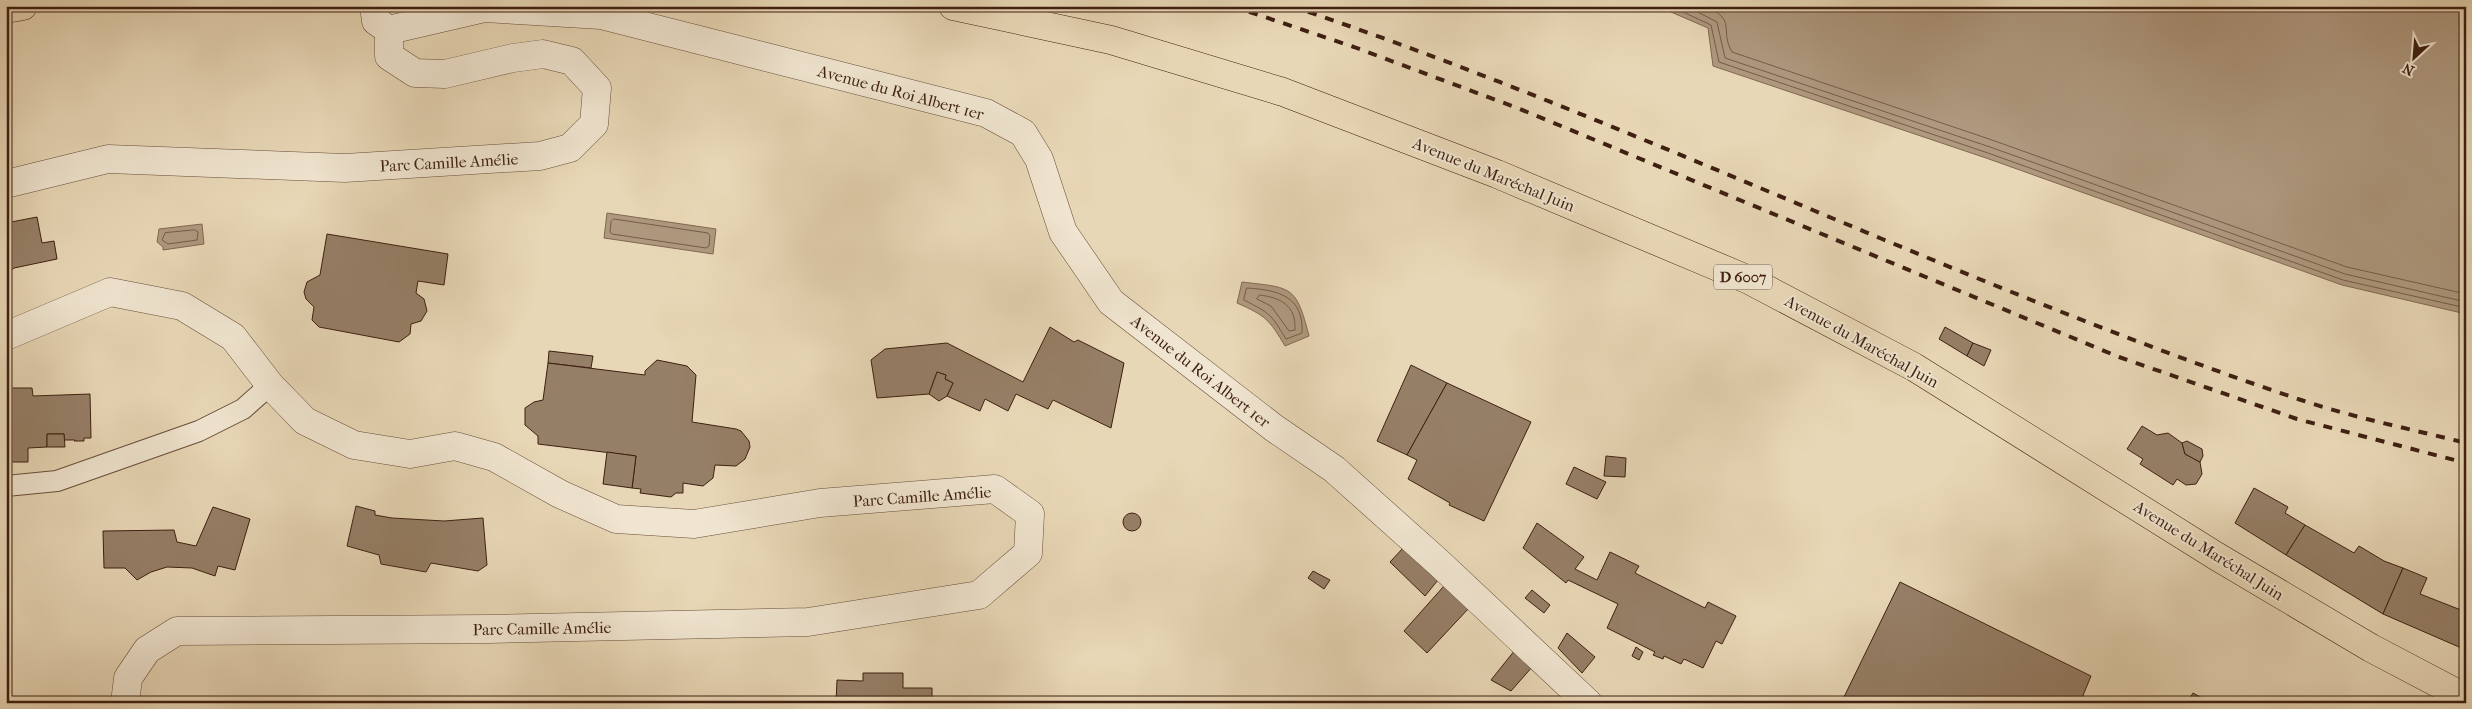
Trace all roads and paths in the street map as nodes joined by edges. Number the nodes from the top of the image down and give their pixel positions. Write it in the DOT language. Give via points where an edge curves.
graph roads {
  1 [pos="23,6"];
  2 [pos="374,6"];
  3 [pos="953,6"];
  4 [pos="6,9"];
  5 [pos="389,30"];
  6 [pos="6,184"];
  7 [pos="6,336"];
  8 [pos="270,385"];
  9 [pos="6,486"];
  10 [pos="2466,698"];
  11 [pos="125,703"];
  12 [pos="1588,703"];
  1 -- 4 [label="main road"];
  2 -- 5 [label="street" via="376,21"];
  3 -- 10 [label="main road, Avenue du Maréchal Juin / D 6007" via="1111,40 1283,92 1497,174 1749,280 1914,367 2216,556 2371,648"];
  5 -- 6 [label="street, Parc Camille Amélie" via="389,56 415,73 444,74 543,54 572,61 597,88 594,124 570,148 540,156 345,168 108,159"];
  5 -- 12 [label="street, Avenue du Roi Albert 1er" via="484,8 601,15 986,114 1023,132 1039,159 1063,232 1111,302 1274,428 1334,469"];
  7 -- 8 [label="street, Parc Camille Amélie" via="110,292 182,306 233,337"];
  8 -- 9 [label="lane" via="243,408 199,431 57,481"];
  8 -- 11 [label="street, Parc Camille Amélie" via="305,421 354,445 410,454 454,446 494,457 560,494 616,519 694,524 820,503 995,488 1030,514 1028,553 979,594 808,622 499,629 176,630 147,650 128,678"];
}
